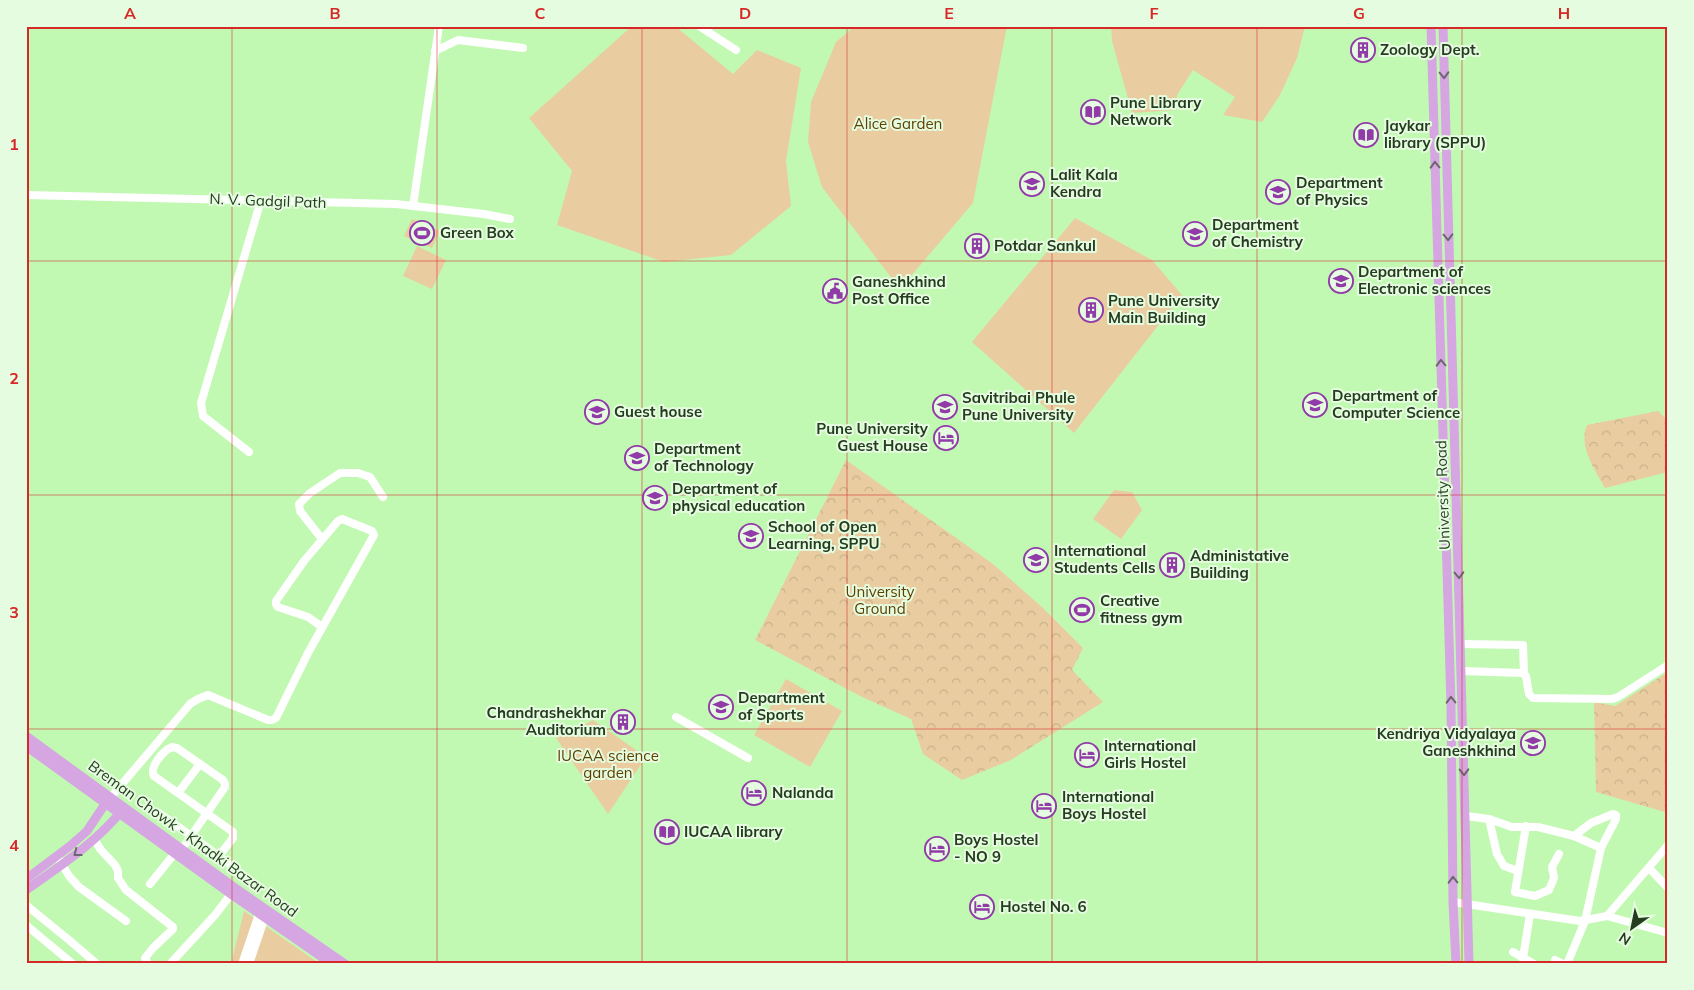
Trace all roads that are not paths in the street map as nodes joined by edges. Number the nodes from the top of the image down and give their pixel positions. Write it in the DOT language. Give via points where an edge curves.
graph roads {
  1 [pos="439,26"];
  2 [pos="699,26"];
  3 [pos="1431,26"];
  4 [pos="1443,26"];
  5 [pos="523,48"];
  6 [pos="736,50"];
  7 [pos="435,51"];
  8 [pos="26,195"];
  9 [pos="261,200"];
  10 [pos="413,206"];
  11 [pos="510,219"];
  12 [pos="249,452"];
  13 [pos="384,497"];
  14 [pos="322,539"];
  15 [pos="322,627"];
  16 [pos="1461,644"];
  17 [pos="1668,665"];
  18 [pos="1462,671"];
  19 [pos="1524,673"];
  20 [pos="676,717"];
  21 [pos="26,736"];
  22 [pos="26,746"];
  23 [pos="748,758"];
  24 [pos="200,764"];
  25 [pos="178,793"];
  26 [pos="108,800"];
  27 [pos="122,810"];
  28 [pos="159,813"];
  29 [pos="206,813"];
  30 [pos="1466,816"];
  31 [pos="1489,819"];
  32 [pos="1526,826"];
  33 [pos="191,836"];
  34 [pos="1574,836"];
  35 [pos="94,839"];
  36 [pos="1668,845"];
  37 [pos="1601,848"];
  38 [pos="178,851"];
  39 [pos="1560,854"];
  40 [pos="219,856"];
  41 [pos="60,860"];
  42 [pos="1649,868"];
  43 [pos="1518,871"];
  44 [pos="244,876"];
  45 [pos="26,879"];
  46 [pos="150,884"];
  47 [pos="1668,888"];
  48 [pos="27,889"];
  49 [pos="233,891"];
  50 [pos="1453,902"];
  51 [pos="1467,904"];
  52 [pos="26,906"];
  53 [pos="1530,914"];
  54 [pos="262,915"];
  55 [pos="1607,916"];
  56 [pos="126,921"];
  57 [pos="1585,921"];
  58 [pos="26,925"];
  59 [pos="1668,933"];
  60 [pos="252,946"];
  61 [pos="1513,952"];
  62 [pos="1523,958"];
  63 [pos="1554,960"];
  64 [pos="73,964"];
  65 [pos="97,964"];
  66 [pos="148,964"];
  67 [pos="170,964"];
  68 [pos="242,964"];
  69 [pos="250,964"];
  70 [pos="332,964"];
  71 [pos="345,964"];
  72 [pos="1456,964"];
  73 [pos="1469,964"];
  74 [pos="1534,964"];
  75 [pos="1565,964"];
  1 -- 7 [label="street"];
  2 -- 6 [label="street"];
  50 -- 3 [label="main road, University Road, one-way"];
  4 -- 16 [label="main road, University Road, one-way"];
  5 -- 7 [label="street" via="458,40"];
  7 -- 10 [label="street"];
  8 -- 9 [label="street, N. V. Gadgil Path"];
  9 -- 10 [label="street, N. V. Gadgil Path"];
  9 -- 12 [label="street" via="201,403 203,416"];
  10 -- 11 [label="street, N. V. Gadgil Path"];
  13 -- 14 [label="street" via="370,477 358,473 340,473 322,484 299,504 300,511"];
  14 -- 15 [label="street" via="276,602 278,607 308,617"];
  14 -- 15 [label="street" via="340,519 374,533"];
  15 -- 26 [label="street" via="274,719 268,720 208,695 198,699 190,704"];
  16 -- 18 [label="main road, University Road"];
  16 -- 19 [label="street" via="1523,645"];
  17 -- 19 [label="street" via="1612,699 1532,698 1528,694"];
  18 -- 19 [label="street"];
  18 -- 30 [label="main road, University Road, one-way"];
  20 -- 23 [label="street"];
  21 -- 26 [label="main road, Breman Chowk - Khadki Bazar Road"];
  22 -- 26 [label="main road, Breman Chowk - Khadki Bazar Road"];
  24 -- 25 [label="street"];
  24 -- 25 [label="street" via="172,747 153,767 154,776"];
  24 -- 29 [label="street" via="225,784"];
  25 -- 29 [label="street"];
  26 -- 27 [label="main road, Breman Chowk - Khadki Bazar Road"];
  26 -- 41 [label="main road" via="88,831"];
  27 -- 35 [label="main road"];
  27 -- 38 [label="main road, Breman Chowk - Khadki Bazar Road"];
  28 -- 33 [label="street"];
  29 -- 33 [label="street"];
  29 -- 40 [label="street" via="234,835"];
  30 -- 31 [label="street"];
  30 -- 51 [label="main road, University Road"];
  31 -- 32 [label="street" via="1512,827"];
  31 -- 43 [label="street" via="1497,854 1504,866"];
  32 -- 34 [label="street"];
  32 -- 43 [label="street"];
  33 -- 38 [label="street"];
  33 -- 40 [label="street"];
  34 -- 37 [label="street"];
  34 -- 37 [label="street" via="1591,823 1614,814 1616,819"];
  35 -- 41 [label="main road, one-way"];
  35 -- 66 [label="street" via="115,865 126,890 173,926 145,958"];
  36 -- 42 [label="street"];
  37 -- 57 [label="street"];
  38 -- 46 [label="street"];
  38 -- 49 [label="main road, Breman Chowk - Khadki Bazar Road"];
  39 -- 43 [label="street" via="1552,867 1554,878 1548,890 1535,896 1515,892"];
  40 -- 44 [label="street"];
  41 -- 45 [label="main road"];
  41 -- 48 [label="main road"];
  41 -- 56 [label="street" via="79,887"];
  42 -- 47 [label="street"];
  42 -- 55 [label="street"];
  49 -- 54 [label="main road, Breman Chowk - Khadki Bazar Road"];
  49 -- 67 [label="street"];
  49 -- 71 [label="main road, Breman Chowk - Khadki Bazar Road"];
  50 -- 51 [label="street"];
  50 -- 72 [label="main road, University Road"];
  51 -- 53 [label="street"];
  51 -- 73 [label="main road, University Road"];
  52 -- 65 [label="street"];
  53 -- 57 [label="street"];
  53 -- 62 [label="street"];
  54 -- 60 [label="street"];
  54 -- 70 [label="main road, Breman Chowk - Khadki Bazar Road"];
  55 -- 57 [label="street"];
  55 -- 59 [label="street"];
  57 -- 75 [label="street"];
  58 -- 64 [label="street"];
  60 -- 68 [label="street"];
  60 -- 69 [label="street"];
  61 -- 62 [label="street"];
  62 -- 74 [label="street"];
  63 -- 75 [label="street"];
}
